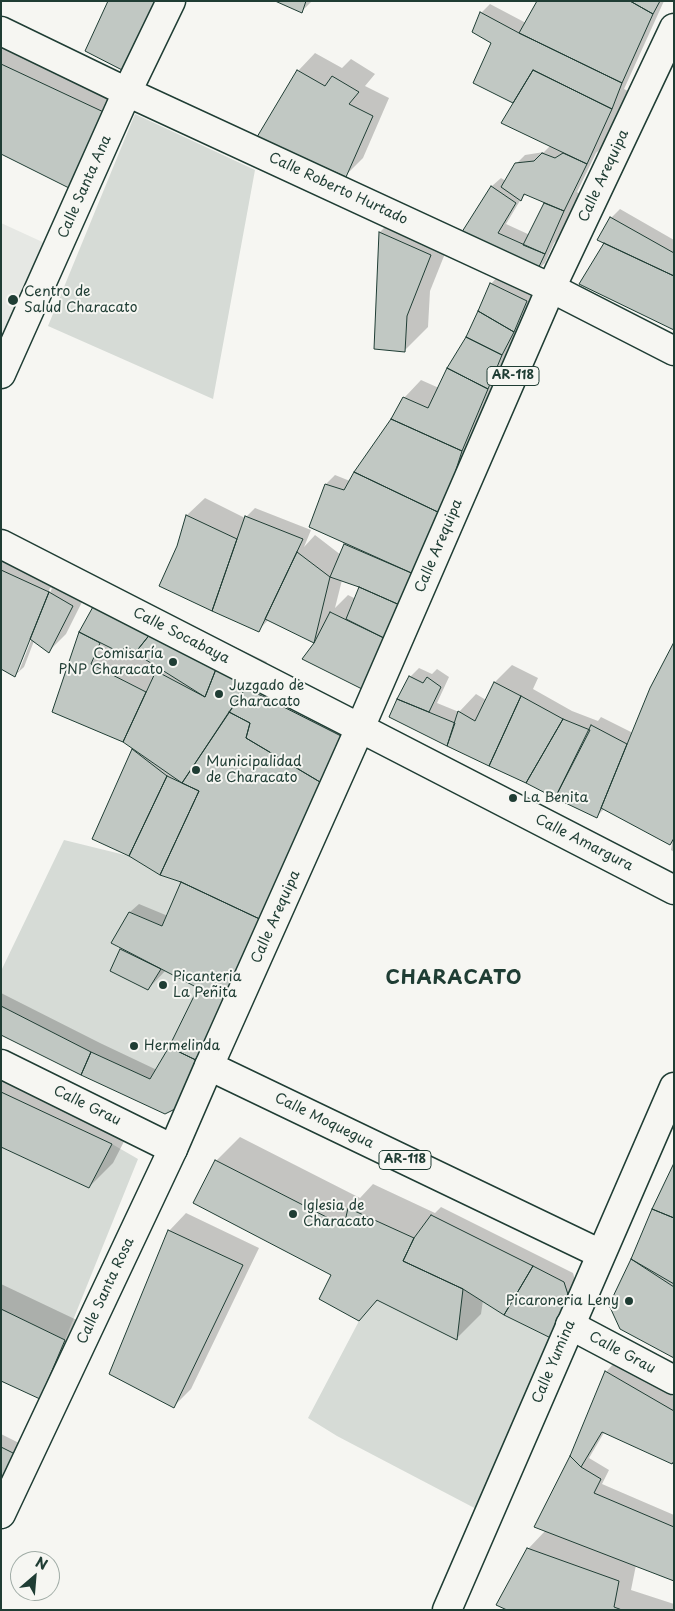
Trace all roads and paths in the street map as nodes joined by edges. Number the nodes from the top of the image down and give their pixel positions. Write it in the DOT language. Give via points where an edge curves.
graph roads {
  1 [pos="171,1"];
  2 [pos="674,28"];
  3 [pos="1,31"];
  4 [pos="127,92"];
  5 [pos="551,288"];
  6 [pos="674,351"];
  7 [pos="1,374"];
  8 [pos="1,544"];
  9 [pos="360,728"];
  10 [pos="674,890"];
  11 [pos="1,1064"];
  12 [pos="209,1066"];
  13 [pos="674,1087"];
  14 [pos="173,1149"];
  15 [pos="601,1254"];
  16 [pos="570,1325"];
  17 [pos="674,1380"];
  18 [pos="1,1514"];
  19 [pos="446,1610"];
  1 -- 4 [label="main road, Calle Santa Ana"];
  2 -- 5 [label="main road, Calle Arequipa / AR-118"];
  3 -- 4 [label="main road, Calle Roberto Hurtado"];
  4 -- 5 [label="main road, Calle Roberto Hurtado"];
  4 -- 7 [label="main road, Calle Santa Ana"];
  5 -- 6 [label="main road, Calle Roberto Hurtado"];
  5 -- 9 [label="main road, Calle Arequipa / AR-118"];
  8 -- 9 [label="main road, Calle Socabaya"];
  9 -- 10 [label="main road, Calle Amargura"];
  9 -- 12 [label="main road, Calle Arequipa / AR-118"];
  11 -- 14 [label="main road, Calle Grau"];
  12 -- 14 [label="main road, Calle Santa Rosa"];
  12 -- 15 [label="main road, Calle Moquegua / AR-118"];
  13 -- 15 [label="main road, Calle Yumina"];
  14 -- 18 [label="main road, Calle Santa Rosa"];
  15 -- 16 [label="main road, Calle Yumina"];
  16 -- 17 [label="main road, Calle Grau"];
  16 -- 19 [label="main road, Calle Yumina"];
}
